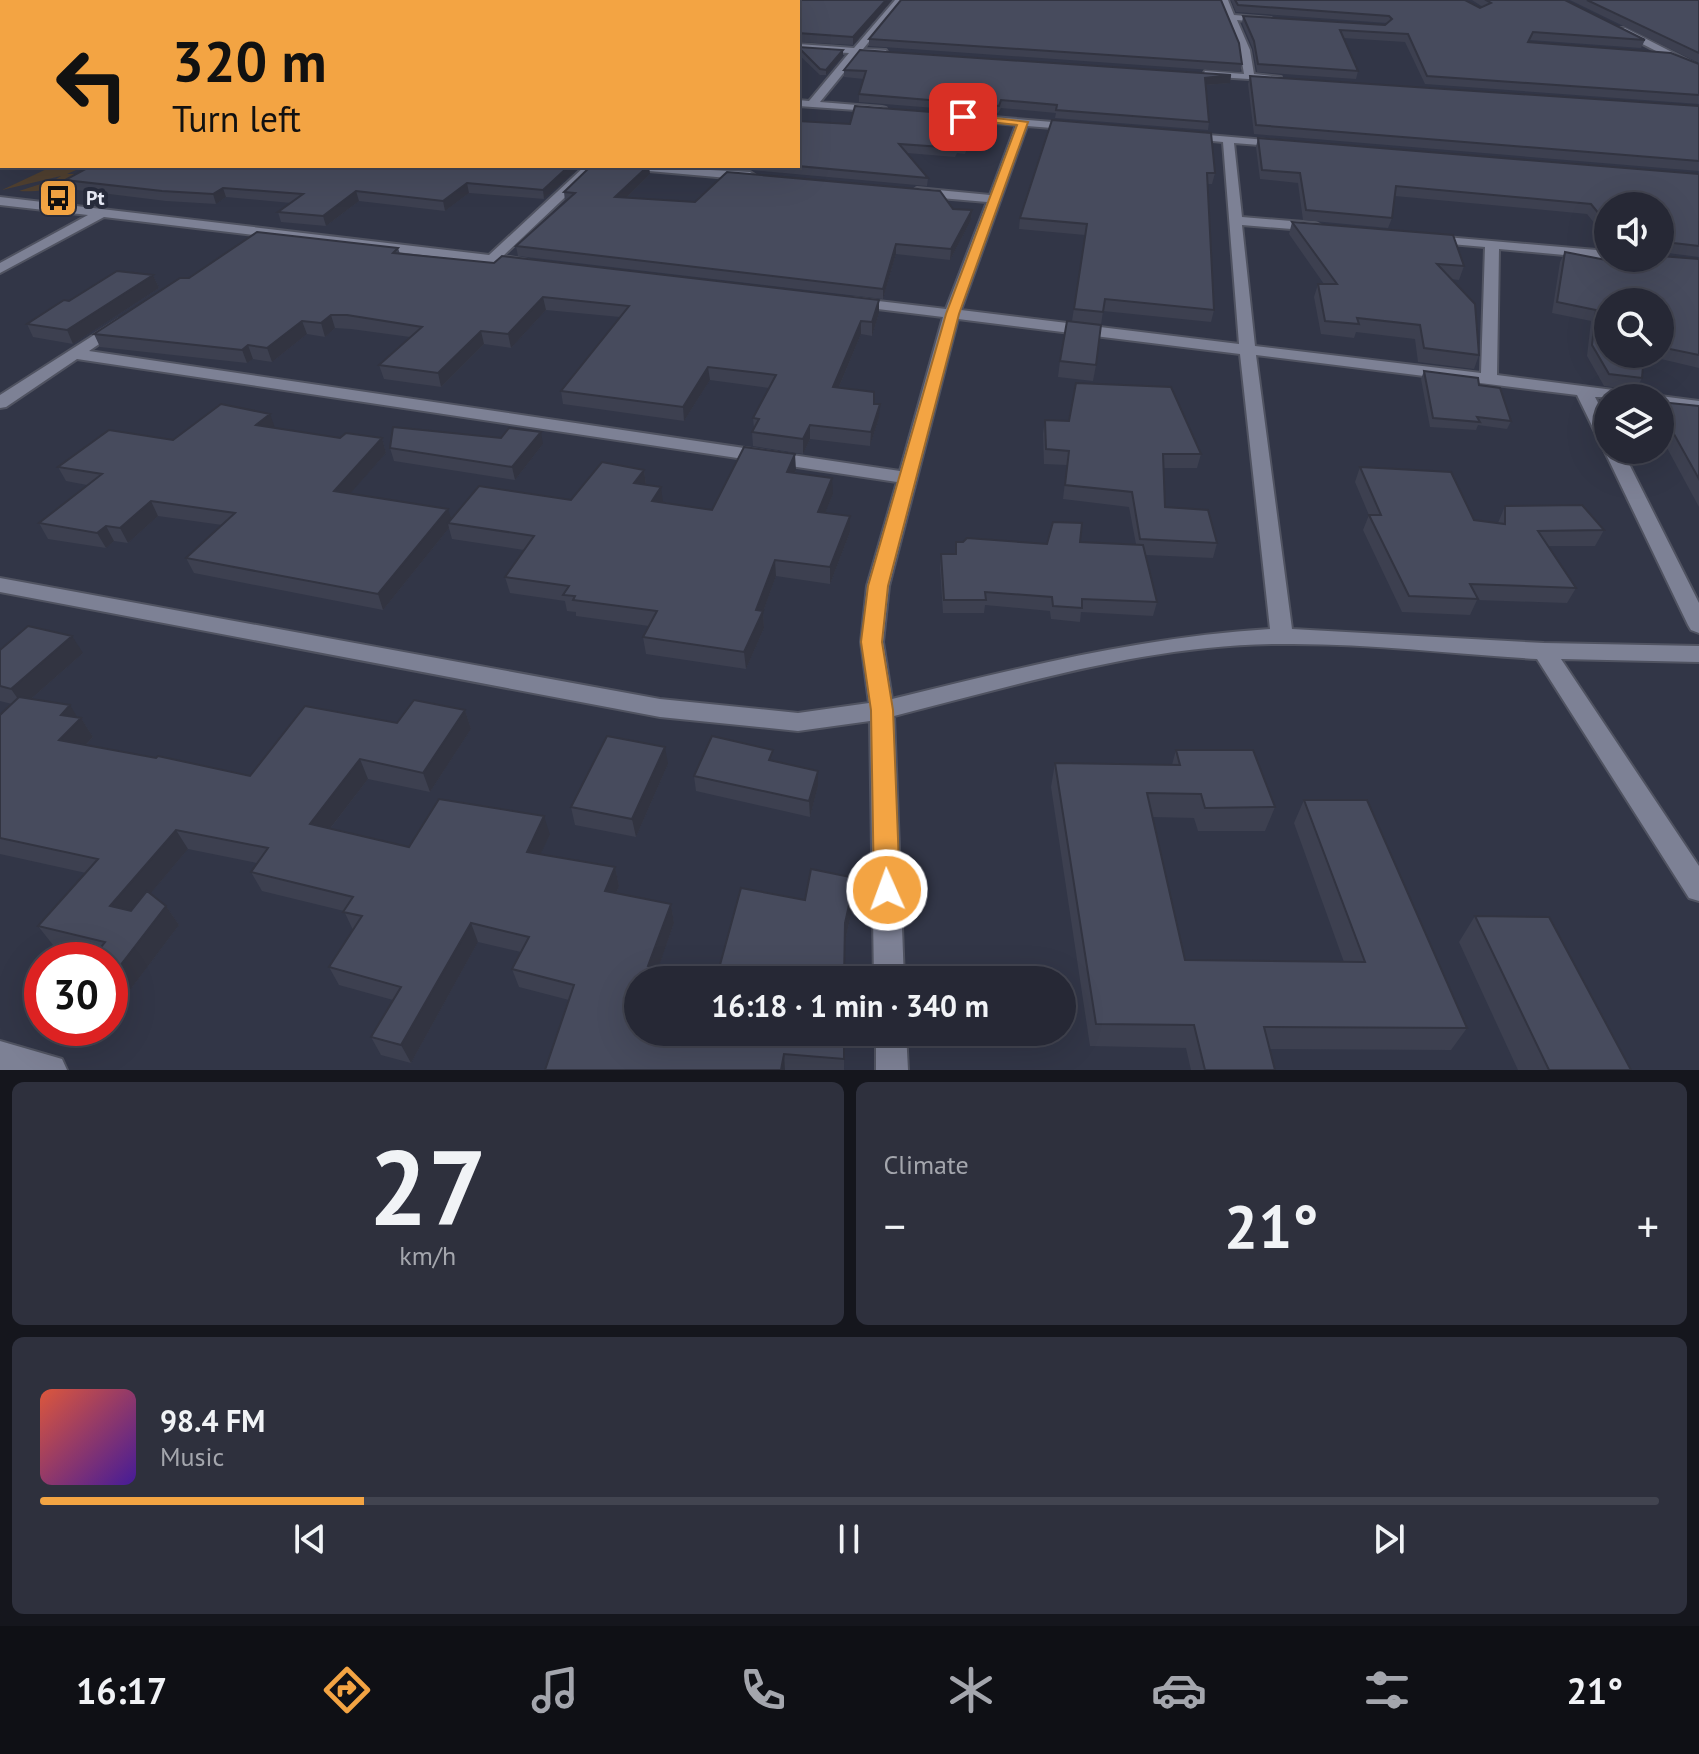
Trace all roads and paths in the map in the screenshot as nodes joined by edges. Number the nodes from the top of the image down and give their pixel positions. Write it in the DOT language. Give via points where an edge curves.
graph roads {
  1 [pos="899,0"];
  2 [pos="1224,0"];
  3 [pos="1232,17"];
  4 [pos="1278,20"];
  5 [pos="1612,26"];
  6 [pos="800,47"];
  7 [pos="858,51"];
  8 [pos="905,54"];
  9 [pos="1646,55"];
  10 [pos="1674,57"];
  11 [pos="1699,70"];
  12 [pos="1186,73"];
  13 [pos="1249,77"];
  14 [pos="1295,81"];
  15 [pos="800,103"];
  16 [pos="812,104"];
  17 [pos="903,112"];
  18 [pos="948,116"];
  19 [pos="1023,122"];
  20 [pos="1086,127"];
  21 [pos="1165,134"];
  22 [pos="1228,139"];
  23 [pos="1291,144"];
  24 [pos="590,168"];
  25 [pos="659,168"];
  26 [pos="763,178"];
  27 [pos="903,191"];
  28 [pos="997,199"];
  29 [pos="0,201"];
  30 [pos="102,213"];
  31 [pos="1233,220"];
  32 [pos="1325,228"];
  33 [pos="259,232"];
  34 [pos="1416,236"];
  35 [pos="1492,244"];
  36 [pos="233,249"];
  37 [pos="1594,254"];
  38 [pos="492,259"];
  39 [pos="540,265"];
  40 [pos="0,269"];
  41 [pos="841,301"];
  42 [pos="952,314"];
  43 [pos="127,319"];
  44 [pos="1247,349"];
  45 [pos="74,354"];
  46 [pos="1489,378"];
  47 [pos="1583,389"];
  48 [pos="1594,391"];
  49 [pos="1674,402"];
  50 [pos="0,403"];
  51 [pos="1699,406"];
  52 [pos="1594,411"];
  53 [pos="1620,464"];
  54 [pos="906,478"];
  55 [pos="0,585"];
  56 [pos="1699,625"];
  57 [pos="1282,636"];
  58 [pos="1544,651"];
  59 [pos="1699,654"];
  60 [pos="882,710"];
  61 [pos="1699,889"];
  62 [pos="889,966"];
  63 [pos="891,1046"];
  64 [pos="0,1057"];
  65 [pos="51,1070"];
  66 [pos="892,1070"];
  1 -- 7 [label="street"];
  2 -- 3 [label="street"];
  3 -- 4 [label="street"];
  3 -- 13 [label="street"];
  5 -- 10 [label="street"];
  6 -- 7 [label="street"];
  7 -- 8 [label="street"];
  7 -- 16 [label="street"];
  9 -- 10 [label="street"];
  10 -- 11 [label="street"];
  12 -- 13 [label="street"];
  13 -- 14 [label="street"];
  15 -- 16 [label="street"];
  16 -- 17 [label="street"];
  18 -- 19 [label="street"];
  19 -- 20 [label="street"];
  19 -- 28 [label="street"];
  21 -- 22 [label="street"];
  22 -- 23 [label="street"];
  22 -- 31 [label="street"];
  24 -- 38 [label="street"];
  25 -- 26 [label="street"];
  27 -- 28 [label="street"];
  28 -- 42 [label="street"];
  29 -- 30 [label="street"];
  30 -- 33 [label="street"];
  30 -- 40 [label="street"];
  31 -- 32 [label="street"];
  31 -- 44 [label="street"];
  33 -- 36 [label="street"];
  33 -- 38 [label="street"];
  34 -- 35 [label="street"];
  35 -- 37 [label="street"];
  35 -- 46 [label="street"];
  38 -- 39 [label="street"];
  41 -- 42 [label="street"];
  42 -- 44 [label="street"];
  42 -- 54 [label="street"];
  43 -- 45 [label="street"];
  44 -- 46 [label="street"];
  44 -- 57 [label="street"];
  45 -- 50 [label="street"];
  45 -- 54 [label="street"];
  46 -- 47 [label="street"];
  47 -- 48 [label="street"];
  47 -- 52 [label="street"];
  49 -- 51 [label="street"];
  53 -- 56 [label="street"];
  54 -- 60 [label="street" via="878,586 872,642"];
  55 -- 60 [label="street" via="660,708 798,722"];
  57 -- 58 [label="street"];
  57 -- 60 [label="street" via="1192,642 1100,659"];
  58 -- 59 [label="street"];
  58 -- 61 [label="street"];
  60 -- 62 [label="street"];
  63 -- 66 [label="street"];
  64 -- 65 [label="street"];
}
